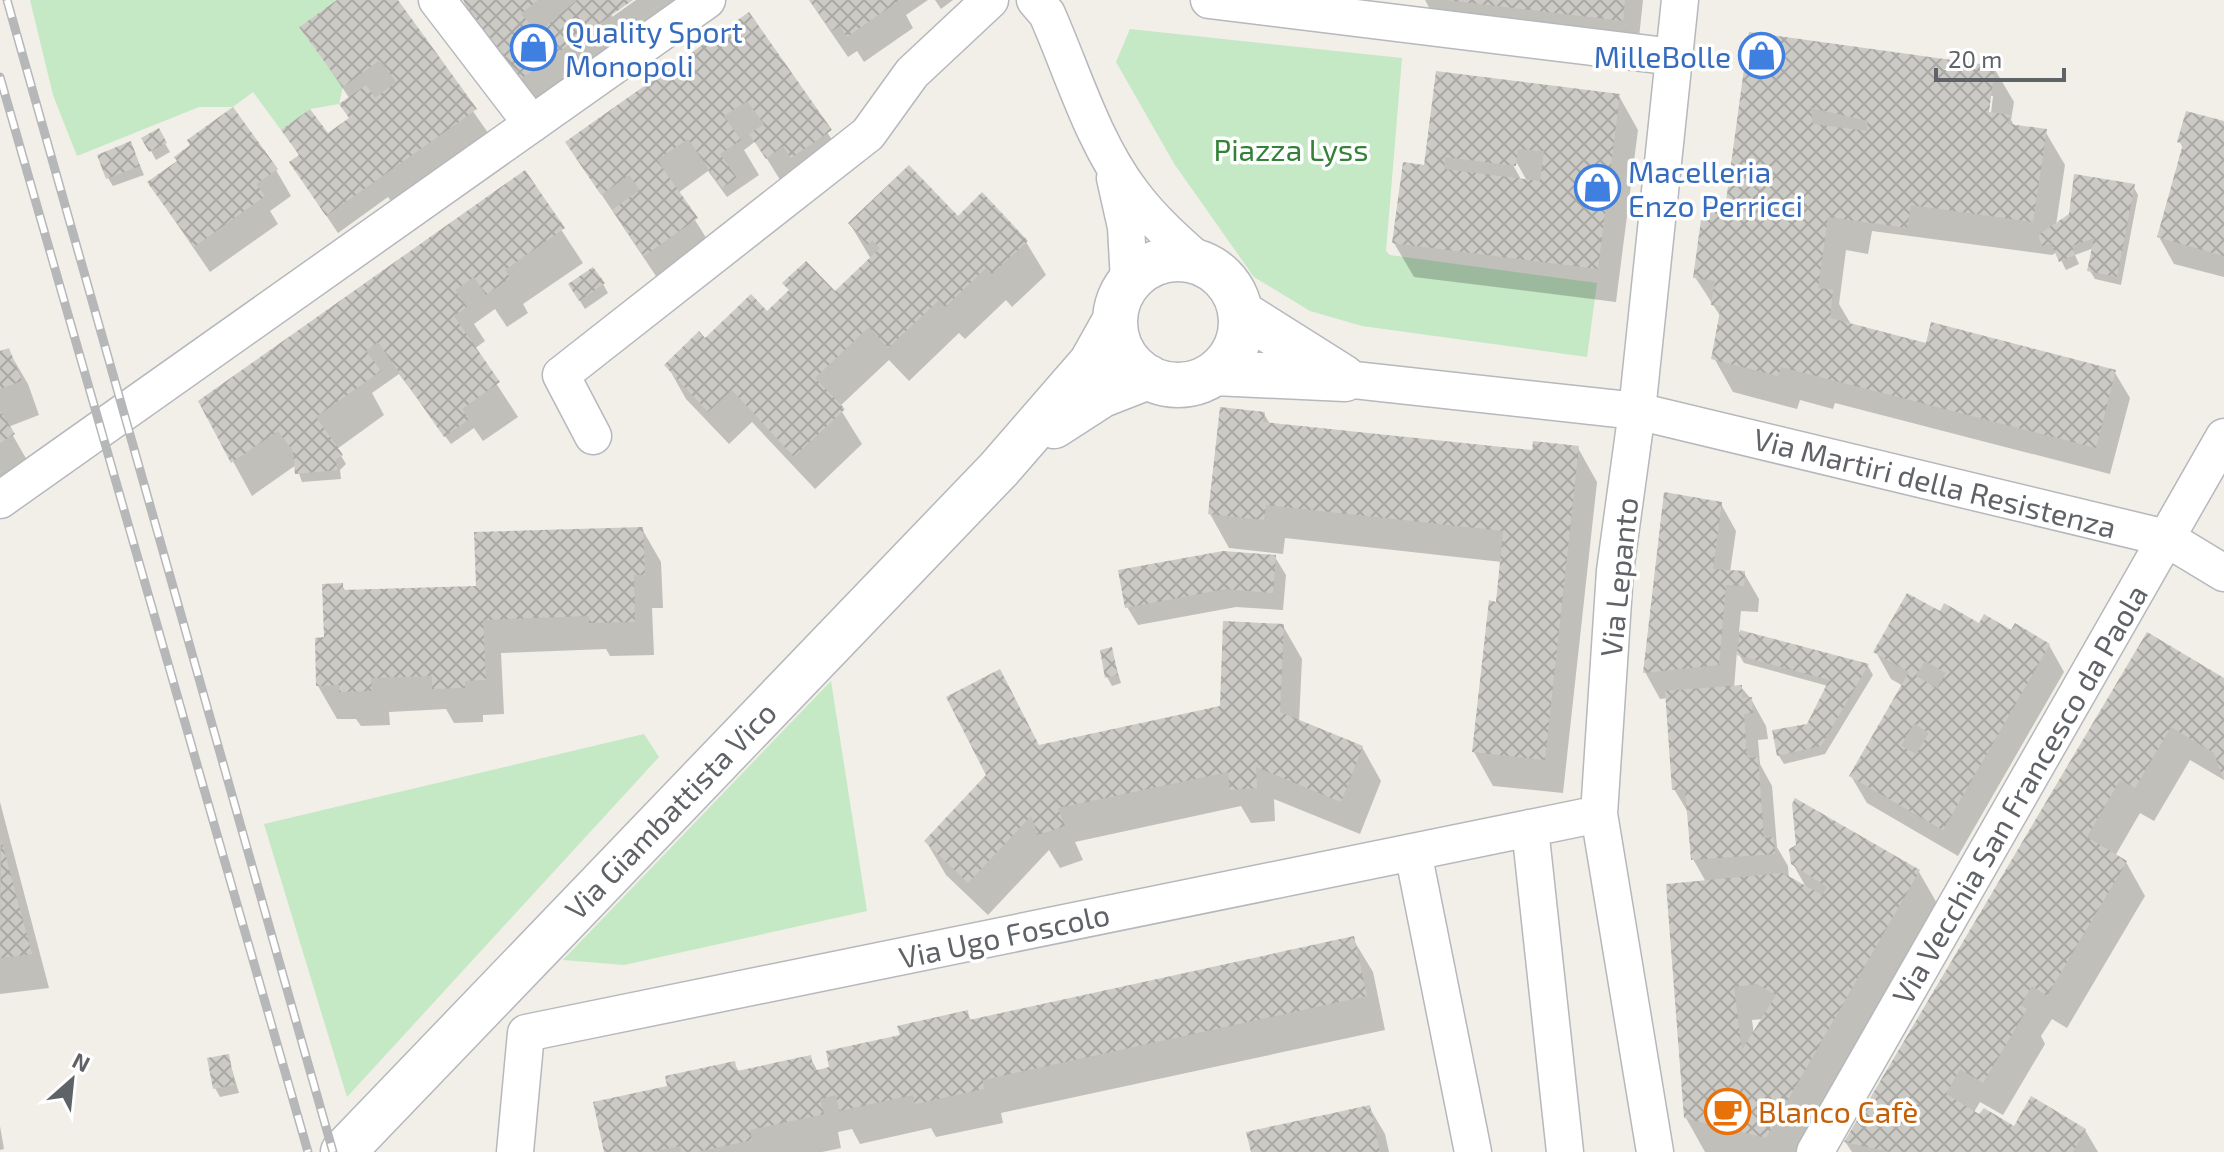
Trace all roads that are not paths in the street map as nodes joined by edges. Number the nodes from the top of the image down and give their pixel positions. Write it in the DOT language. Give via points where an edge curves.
graph roads {
  1 [pos="437,0"];
  2 [pos="707,0"];
  3 [pos="990,0"];
  4 [pos="1035,0"];
  5 [pos="1209,0"];
  6 [pos="1680,0"];
  7 [pos="1674,57"];
  8 [pos="532,124"];
  9 [pos="1111,161"];
  10 [pos="1202,264"];
  11 [pos="1129,281"];
  12 [pos="1240,312"];
  13 [pos="1114,322"];
  14 [pos="1215,373"];
  15 [pos="1148,377"];
  16 [pos="1345,379"];
  17 [pos="1637,411"];
  18 [pos="593,436"];
  19 [pos="2224,437"];
  20 [pos="999,469"];
  21 [pos="0,500"];
  22 [pos="2166,538"];
  23 [pos="2224,573"];
  24 [pos="1599,814"];
  25 [pos="1530,828"];
  26 [pos="1413,852"];
  27 [pos="343,1152"];
  28 [pos="515,1152"];
  29 [pos="1473,1152"];
  30 [pos="1565,1152"];
  31 [pos="1655,1152"];
  32 [pos="1815,1152"];
  1 -- 8 [label="street"];
  2 -- 8 [label="street"];
  3 -- 18 [label="street" via="912,73 868,134 561,375"];
  4 -- 9 [label="street" via="1047,14"];
  5 -- 7 [label="street"];
  6 -- 7 [label="street, Via Lepanto"];
  7 -- 17 [label="street, Via Lepanto"];
  8 -- 21 [label="street"];
  9 -- 10 [label="street" via="1132,193"];
  9 -- 11 [label="street" via="1126,227"];
  10 -- 11 [label="street" via="1169,259 1147,266"];
  10 -- 12 [label="street" via="1221,275"];
  11 -- 13 [label="street"];
  12 -- 14 [label="street" via="1233,352"];
  12 -- 16 [label="street"];
  13 -- 15 [label="street" via="1125,356"];
  13 -- 20 [label="street, Via Giambattista Vico" via="1091,363"];
  14 -- 15 [label="street" via="1195,383 1169,384"];
  14 -- 16 [label="street"];
  15 -- 20 [label="street, Via Giambattista Vico" via="1102,395"];
  16 -- 17 [label="street"];
  17 -- 22 [label="street, Via Martiri della Resistenza"];
  17 -- 24 [label="street, Via Lepanto" via="1615,571"];
  19 -- 22 [label="street, Via Vecchia San Francesco da Paola"];
  20 -- 27 [label="street, Via Giambattista Vico"];
  22 -- 23 [label="street, Via Martiri della Resistenza"];
  22 -- 32 [label="street, Via Vecchia San Francesco da Paola"];
  24 -- 25 [label="street, Via Ugo Foscolo"];
  24 -- 31 [label="street, Via Lepanto"];
  25 -- 26 [label="street, Via Ugo Foscolo"];
  25 -- 30 [label="street"];
  26 -- 28 [label="street, Via Ugo Foscolo" via="526,1033"];
  26 -- 29 [label="street"];
}
